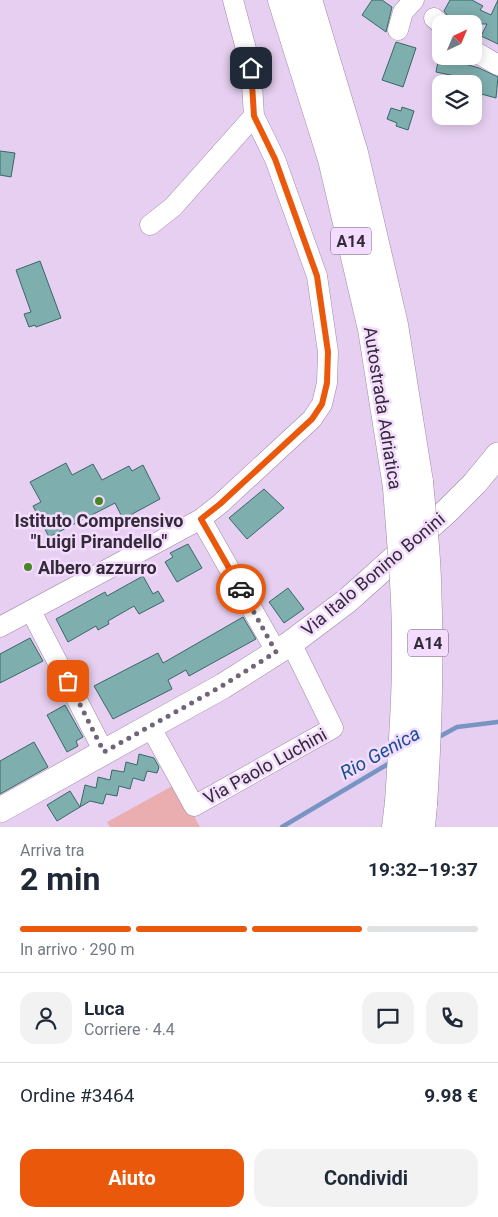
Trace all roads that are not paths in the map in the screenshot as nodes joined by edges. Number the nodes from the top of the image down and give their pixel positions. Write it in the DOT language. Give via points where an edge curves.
graph roads {
  1 [pos="233,0"];
  2 [pos="282,0"];
  3 [pos="308,0"];
  4 [pos="414,0"];
  5 [pos="398,30"];
  6 [pos="482,56"];
  7 [pos="498,65"];
  8 [pos="254,116"];
  9 [pos="150,225"];
  10 [pos="498,455"];
  11 [pos="408,485"];
  12 [pos="201,519"];
  13 [pos="31,611"];
  14 [pos="0,627"];
  15 [pos="284,648"];
  16 [pos="150,726"];
  17 [pos="104,752"];
  18 [pos="0,810"];
  19 [pos="410,815"];
  1 -- 8 [label="street" via="251,68"];
  2 -- 11 [label="highway, Autostrada Adriatica / A14" via="332,159"];
  3 -- 11 [label="highway, Autostrada Adriatica / A14" via="354,153 394,325"];
  4 -- 5 [label="street" via="403,12"];
  6 -- 7 [label="street"];
  8 -- 9 [label="street" via="173,207"];
  8 -- 12 [label="street" via="275,159 317,276 328,352 327,383 322,404 312,419"];
  10 -- 15 [label="main road, Via Italo Bonino Bonini" via="440,518 348,600"];
  11 -- 19 [label="highway, Autostrada Adriatica / A14, bridge" via="427,579 429,657 428,730"];
  12 -- 13 [label="street"];
  12 -- 15 [label="street"];
  13 -- 14 [label="street"];
  13 -- 17 [label="street"];
  15 -- 16 [label="main road, Via Italo Bonino Bonini"];
  15 -- 16 [label="street, Via Paolo Luchini" via="334,728 194,806"];
  16 -- 17 [label="main road, Via Italo Bonino Bonini"];
  17 -- 18 [label="main road, Via Italo Bonino Bonini"];
}
